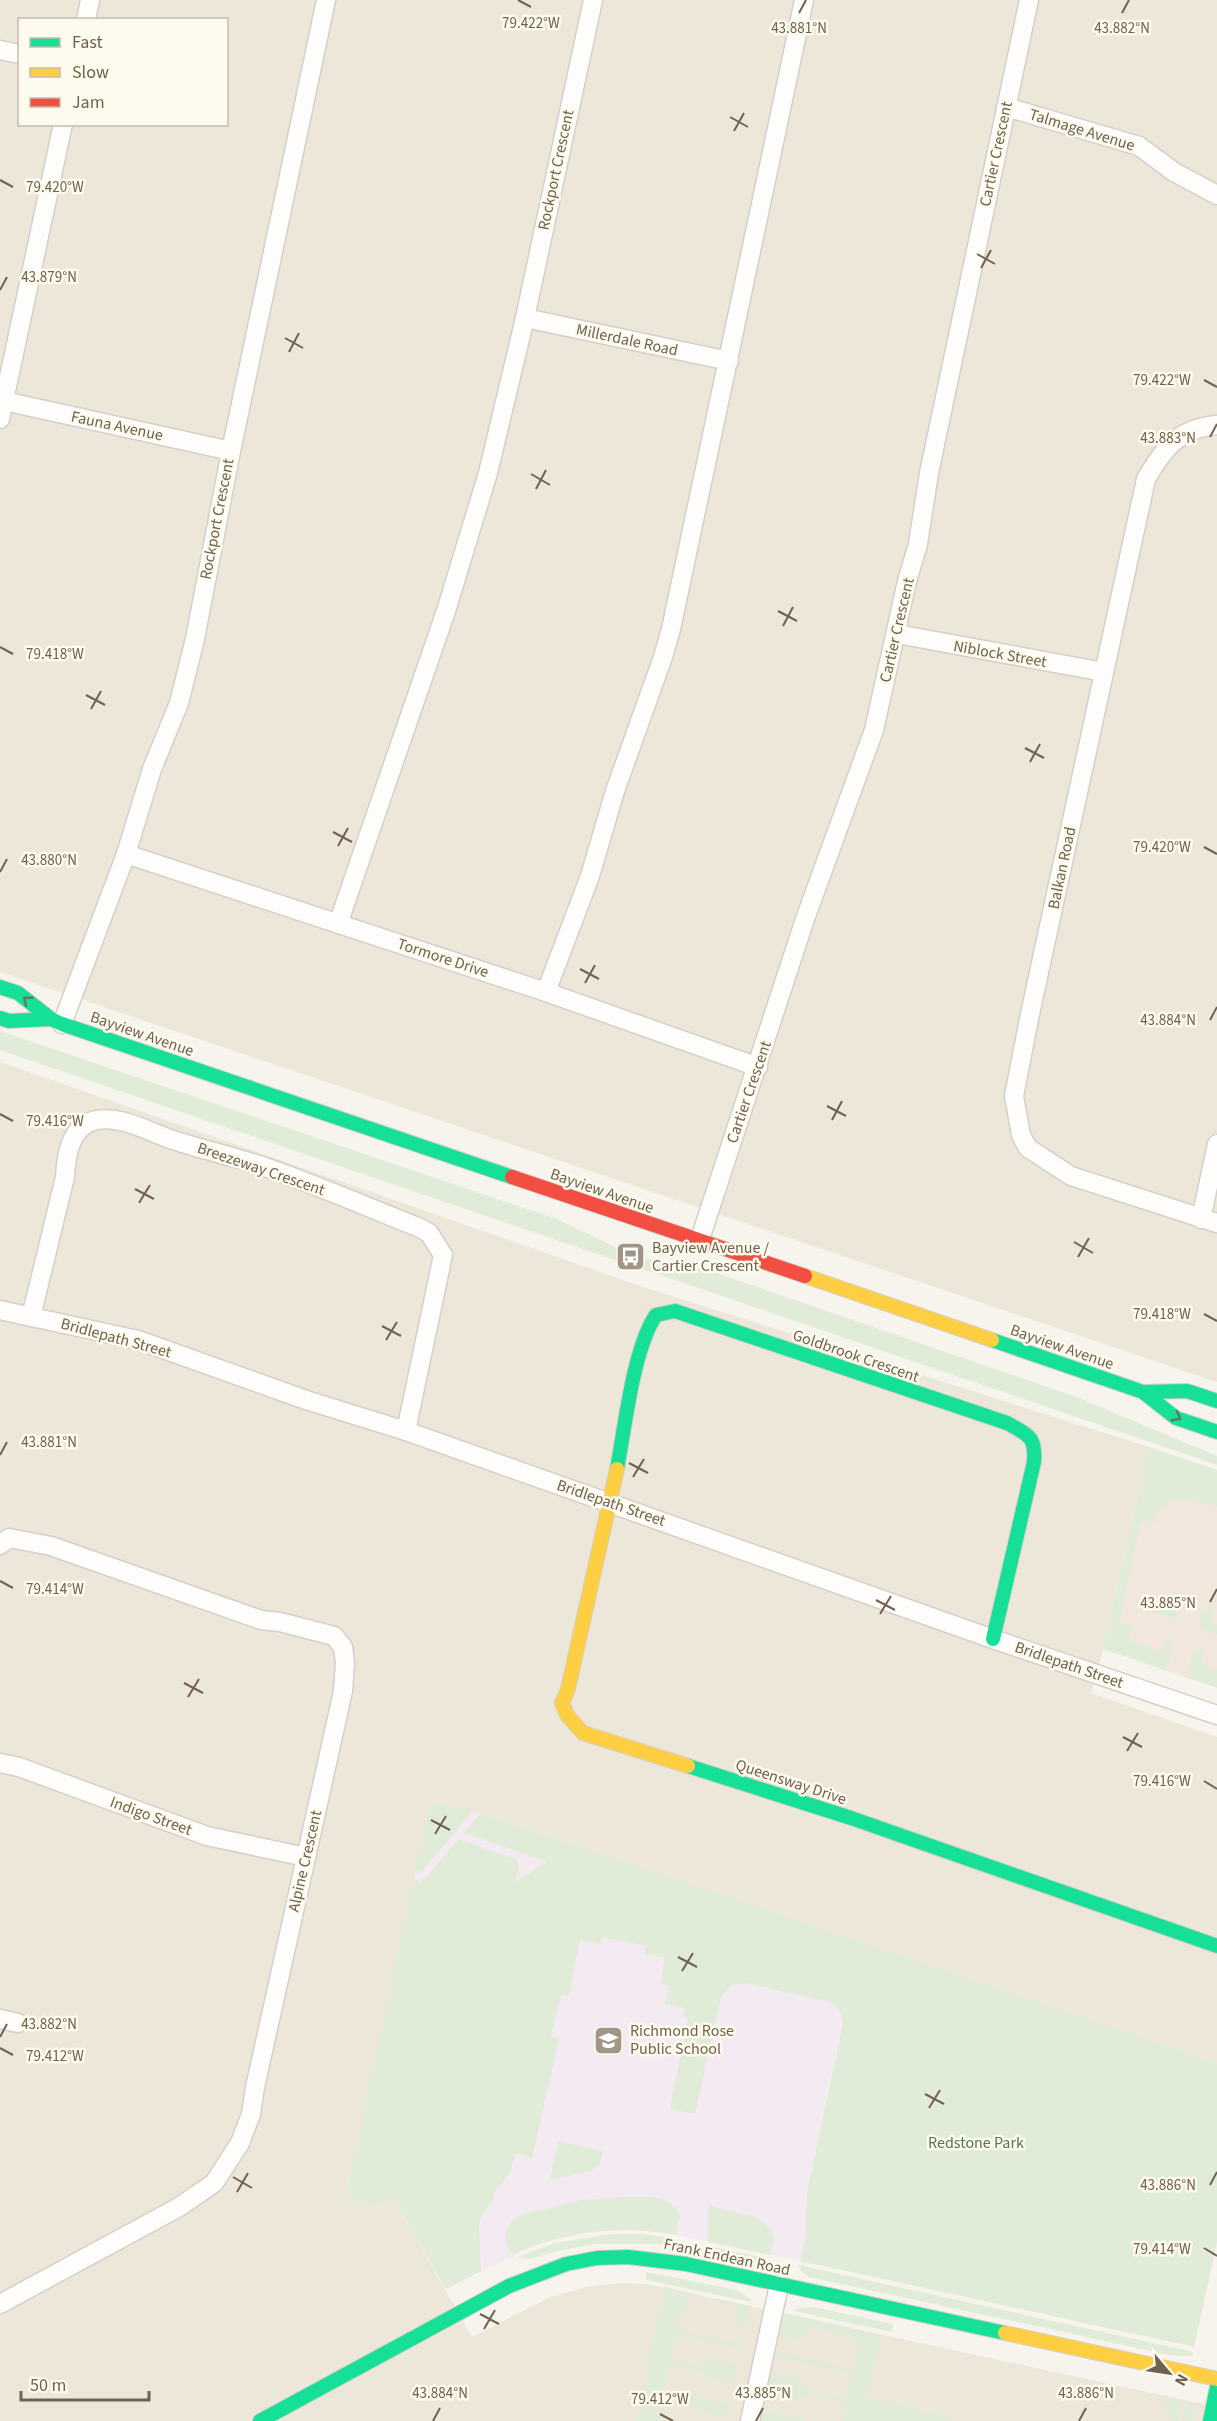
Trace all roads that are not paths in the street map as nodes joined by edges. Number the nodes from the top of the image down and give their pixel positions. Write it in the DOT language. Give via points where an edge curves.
graph roads {
  1 [pos="90,0"];
  2 [pos="326,0"];
  3 [pos="593,0"];
  4 [pos="804,0"];
  5 [pos="1029,0"];
  6 [pos="86,18"];
  7 [pos="0,50"];
  8 [pos="18,54"];
  9 [pos="1006,107"];
  10 [pos="63,126"];
  11 [pos="1217,195"];
  12 [pos="525,318"];
  13 [pos="729,361"];
  14 [pos="2,410"];
  15 [pos="1217,425"];
  16 [pos="231,451"];
  17 [pos="897,634"];
  18 [pos="1104,672"];
  19 [pos="126,854"];
  20 [pos="338,924"];
  21 [pos="0,987"];
  22 [pos="546,992"];
  23 [pos="0,1018"];
  24 [pos="57,1021"];
  25 [pos="758,1067"];
  26 [pos="1217,1144"];
  27 [pos="1209,1221"];
  28 [pos="699,1242"];
  29 [pos="0,1310"];
  30 [pos="32,1317"];
  31 [pos="1143,1392"];
  32 [pos="1217,1401"];
  33 [pos="406,1431"];
  34 [pos="1217,1432"];
  35 [pos="610,1503"];
  36 [pos="0,1545"];
  37 [pos="993,1639"];
  38 [pos="1217,1714"];
  39 [pos="0,1763"];
  40 [pos="306,1857"];
  41 [pos="1217,1946"];
  42 [pos="0,2019"];
  43 [pos="18,2024"];
  44 [pos="779,2285"];
  45 [pos="0,2304"];
  46 [pos="1217,2379"];
  47 [pos="1217,2387"];
  48 [pos="260,2421"];
  49 [pos="750,2421"];
  50 [pos="1210,2421"];
  1 -- 6 [label="street"];
  2 -- 16 [label="street, Rockport Crescent"];
  3 -- 12 [label="street, Rockport Crescent"];
  4 -- 13 [label="street"];
  5 -- 9 [label="street, Cartier Crescent"];
  7 -- 8 [label="street"];
  9 -- 11 [label="street, Talmage Avenue" via="1139,146 1174,172"];
  9 -- 17 [label="street, Cartier Crescent"];
  10 -- 14 [label="street"];
  12 -- 13 [label="street, Millerdale Road"];
  12 -- 20 [label="street, Rockport Crescent" via="488,473 463,556"];
  13 -- 22 [label="street" via="663,657 615,791 590,876"];
  14 -- 16 [label="street, Fauna Avenue"];
  15 -- 18 [label="street, Balkan Road" via="1203,426 1174,439 1146,479"];
  16 -- 19 [label="street, Rockport Crescent" via="179,703 152,769"];
  17 -- 18 [label="street, Niblock Street"];
  17 -- 25 [label="street, Cartier Crescent" via="874,730 813,897"];
  18 -- 27 [label="street, Balkan Road" via="1018,1069 1016,1118 1028,1148 1071,1176"];
  19 -- 20 [label="street, Tormore Drive"];
  19 -- 24 [label="street, Rockport Crescent"];
  20 -- 22 [label="street, Tormore Drive"];
  24 -- 21 [label="street, Bayview Avenue, one-way" via="18,993"];
  22 -- 25 [label="street, Tormore Drive"];
  23 -- 24 [label="street, Bayview Avenue"];
  24 -- 28 [label="street, Bayview Avenue"];
  25 -- 28 [label="street, Cartier Crescent"];
  26 -- 27 [label="street"];
  28 -- 31 [label="street, Bayview Avenue"];
  29 -- 30 [label="street, Bridlepath Street"];
  30 -- 33 [label="street, Bridlepath Street" via="138,1340"];
  30 -- 33 [label="street, Breezeway Crescent" via="67,1155 75,1136 88,1123 98,1120 141,1127 265,1167 429,1233 443,1255"];
  31 -- 32 [label="street, Bayview Avenue" via="1187,1391"];
  31 -- 34 [label="street, Bayview Avenue, one-way" via="1176,1418"];
  33 -- 35 [label="street, Bridlepath Street"];
  35 -- 37 [label="street, Bridlepath Street"];
  35 -- 37 [label="street, Goldbrook Crescent" via="642,1347 648,1327 662,1312 675,1311 1007,1424 1031,1437 1035,1447"];
  35 -- 41 [label="street, Queensway Drive" via="562,1703 583,1733 851,1818"];
  36 -- 40 [label="street, Alpine Crescent" via="9,1538 51,1545 261,1620 334,1636 342,1647 345,1663 343,1691"];
  37 -- 38 [label="street, Bridlepath Street"];
  39 -- 40 [label="street, Indigo Street" via="207,1836"];
  40 -- 45 [label="street, Alpine Crescent" via="251,2114 230,2160 214,2183 179,2207"];
  42 -- 43 [label="street"];
  44 -- 46 [label="street, Frank Endean Road"];
  44 -- 48 [label="street, Frank Endean Road" via="657,2259 597,2258 566,2264 509,2286"];
  44 -- 49 [label="street"];
  47 -- 50 [label="street"];
}
